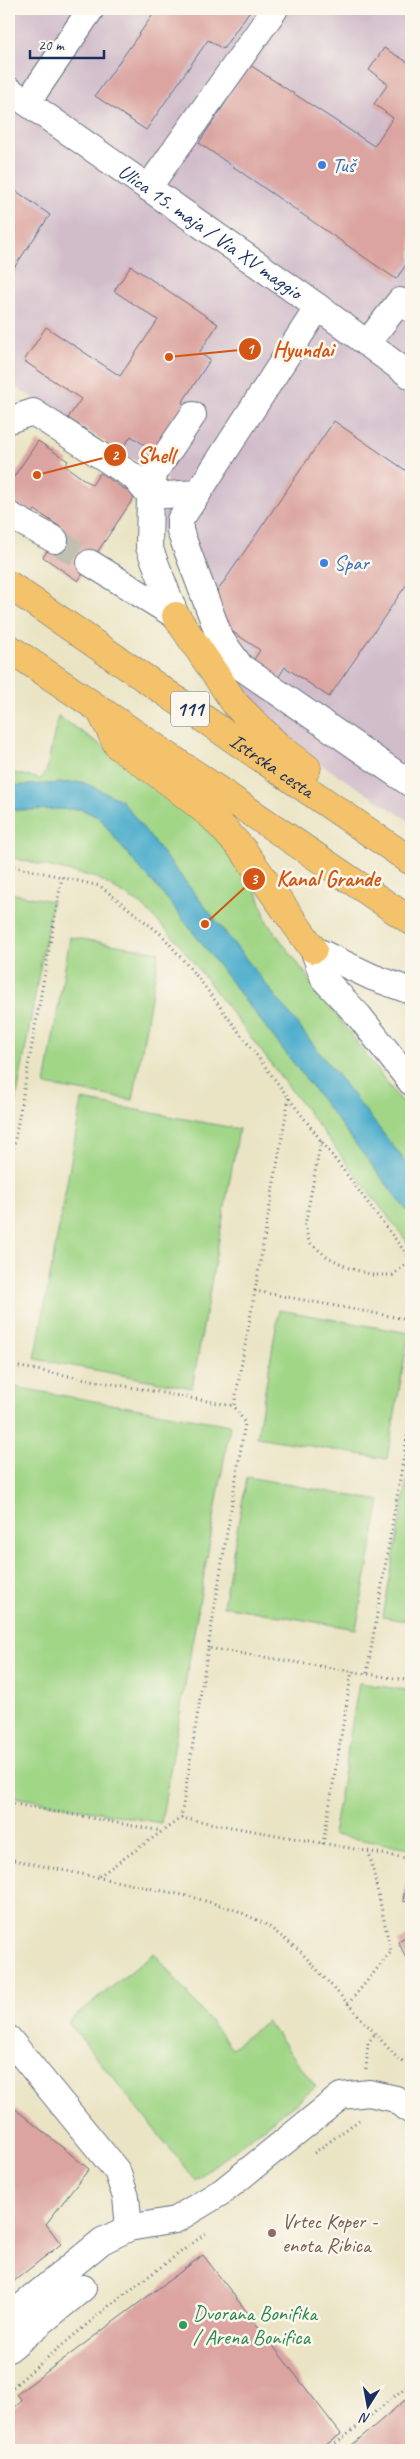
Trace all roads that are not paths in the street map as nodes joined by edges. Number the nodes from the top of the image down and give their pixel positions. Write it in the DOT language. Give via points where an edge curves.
graph roads {
  1 [pos="91,9"];
  2 [pos="275,9"];
  3 [pos="18,96"];
  4 [pos="148,188"];
  5 [pos="408,299"];
  6 [pos="318,307"];
  7 [pos="367,343"];
  8 [pos="411,376"];
  9 [pos="193,415"];
  10 [pos="9,420"];
  11 [pos="198,493"];
  12 [pos="150,496"];
  13 [pos="9,515"];
  14 [pos="55,540"];
  15 [pos="90,563"];
  16 [pos="9,585"];
  17 [pos="176,616"];
  18 [pos="9,648"];
  19 [pos="101,710"];
  20 [pos="411,784"];
  21 [pos="370,833"];
  22 [pos="411,861"];
  23 [pos="411,921"];
  24 [pos="313,949"];
  25 [pos="411,991"];
  26 [pos="411,1082"];
  27 [pos="9,2039"];
  28 [pos="411,2111"];
  29 [pos="129,2228"];
  30 [pos="83,2288"];
  31 [pos="9,2317"];
  32 [pos="9,2349"];
  1 -- 3 [label="street"];
  2 -- 4 [label="street"];
  3 -- 4 [label="street, Ulica 15. maja / Via XV maggio"];
  4 -- 6 [label="street, Ulica 15. maja / Via XV maggio"];
  5 -- 7 [label="street"];
  6 -- 7 [label="street, Ulica 15. maja / Via XV maggio"];
  6 -- 11 [label="street"];
  7 -- 8 [label="street, Ulica 15. maja / Via XV maggio"];
  9 -- 12 [label="street" via="155,471"];
  10 -- 12 [label="street" via="33,412 134,477"];
  11 -- 12 [label="street"];
  11 -- 20 [label="street" via="180,520 180,531 220,638 241,667"];
  12 -- 17 [label="street" via="149,547"];
  13 -- 14 [label="street"];
  15 -- 17 [label="street"];
  16 -- 21 [label="highway, Istrska cesta / 111"];
  17 -- 21 [label="highway" via="236,705 278,746 326,782"];
  18 -- 19 [label="highway, 111"];
  19 -- 23 [label="highway, 111"];
  19 -- 24 [label="highway" via="118,746 213,817 243,850"];
  21 -- 22 [label="highway, Istrska cesta / 111"];
  24 -- 25 [label="street"];
  24 -- 26 [label="street" via="324,978"];
  27 -- 29 [label="street" via="117,2171 126,2197"];
  28 -- 29 [label="street" via="396,2099 369,2093 341,2096 222,2191 188,2213 175,2220"];
  29 -- 31 [label="street" via="95,2246"];
  30 -- 32 [label="street"];
}
